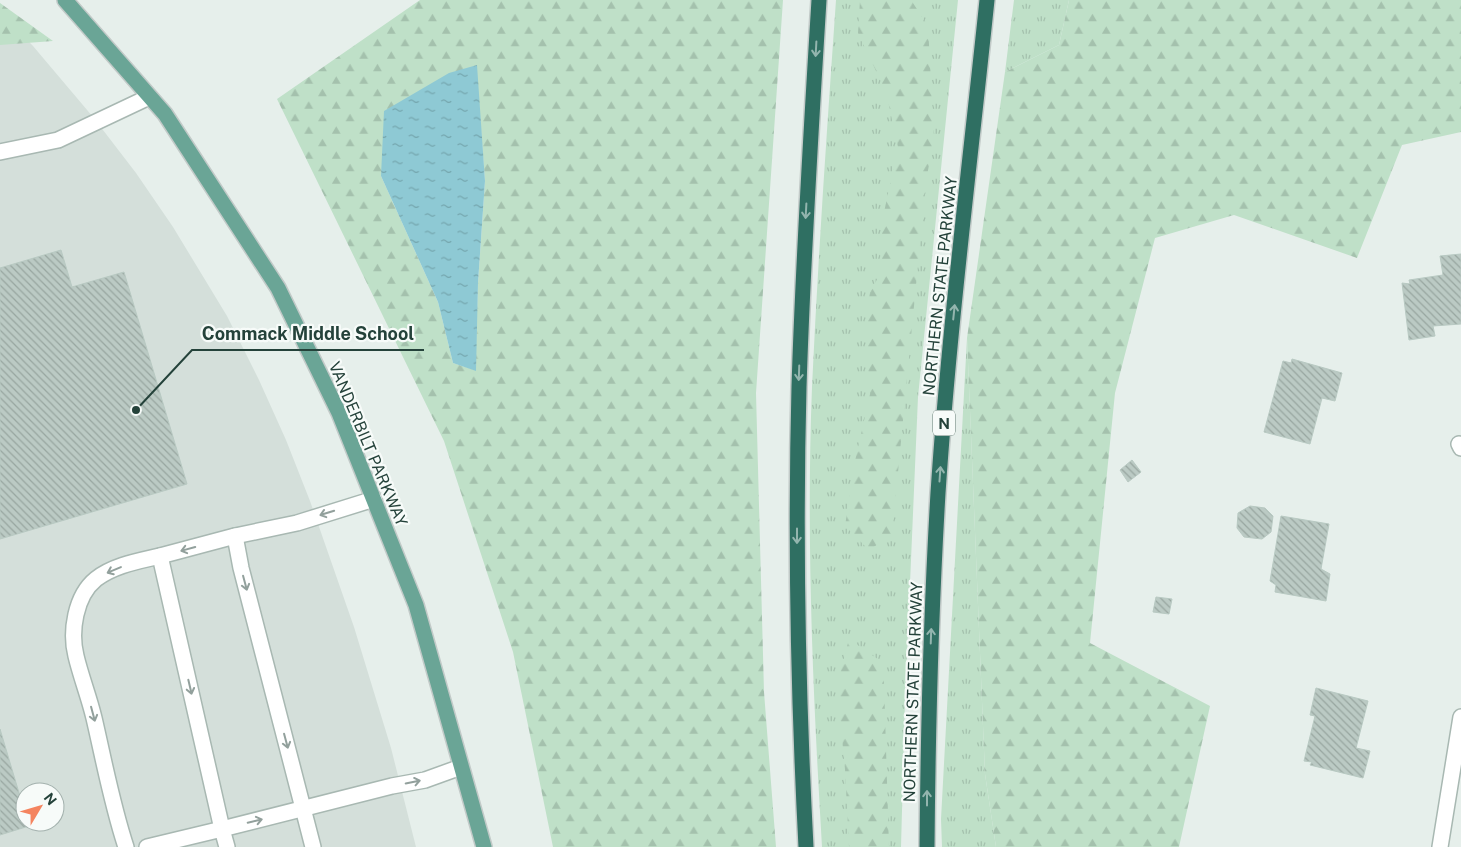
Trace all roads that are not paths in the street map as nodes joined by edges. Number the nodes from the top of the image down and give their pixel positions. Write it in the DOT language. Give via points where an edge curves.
graph roads {
  1 [pos="65,0"];
  2 [pos="818,0"];
  3 [pos="987,0"];
  4 [pos="150,97"];
  5 [pos="0,152"];
  6 [pos="374,499"];
  7 [pos="235,536"];
  8 [pos="160,556"];
  9 [pos="1461,717"];
  10 [pos="462,767"];
  11 [pos="304,808"];
  12 [pos="222,829"];
  13 [pos="126,847"];
  14 [pos="147,847"];
  15 [pos="227,847"];
  16 [pos="313,847"];
  17 [pos="484,847"];
  18 [pos="806,847"];
  19 [pos="927,847"];
  20 [pos="1440,847"];
  1 -- 4 [label="main road, VANDERBILT PARKWAY"];
  2 -- 18 [label="highway, one-way" via="803,264 798,463 799,693"];
  19 -- 3 [label="highway, NORTHERN STATE PARKWAY / N, one-way" via="929,676 938,492 953,315"];
  4 -- 5 [label="street" via="58,140"];
  4 -- 6 [label="main road, VANDERBILT PARKWAY" via="165,114 278,288 339,413"];
  6 -- 7 [label="street, one-way" via="297,523"];
  6 -- 10 [label="main road, VANDERBILT PARKWAY" via="416,605"];
  7 -- 8 [label="street, one-way"];
  7 -- 11 [label="street, one-way"];
  8 -- 12 [label="street, one-way"];
  8 -- 13 [label="street, one-way" via="132,563 96,580 84,594 73,631 115,815"];
  9 -- 20 [label="street"];
  11 -- 10 [label="street, one-way" via="425,780"];
  10 -- 17 [label="main road, VANDERBILT PARKWAY"];
  12 -- 11 [label="street, one-way"];
  11 -- 16 [label="street"];
  12 -- 14 [label="street"];
  12 -- 15 [label="street"];
}
